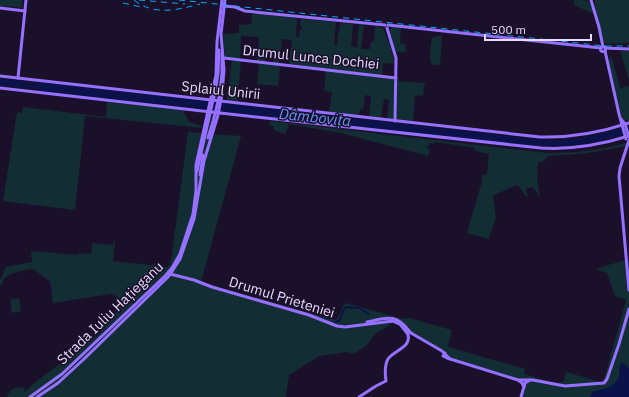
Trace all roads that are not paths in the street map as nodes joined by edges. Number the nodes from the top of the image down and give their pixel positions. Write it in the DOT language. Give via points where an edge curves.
graph roads {
  1 [pos="26,0"];
  2 [pos="591,0"];
  3 [pos="224,2"];
  4 [pos="0,8"];
  5 [pos="25,11"];
  6 [pos="387,27"];
  7 [pos="220,34"];
  8 [pos="629,48"];
  9 [pos="603,49"];
  10 [pos="224,58"];
  11 [pos="0,76"];
  12 [pos="18,78"];
  13 [pos="396,78"];
  14 [pos="0,88"];
  15 [pos="213,92"];
  16 [pos="221,94"];
  17 [pos="202,99"];
  18 [pos="210,100"];
  19 [pos="221,101"];
  20 [pos="228,102"];
  21 [pos="199,111"];
  22 [pos="207,112"];
  23 [pos="218,113"];
  24 [pos="229,114"];
  25 [pos="619,115"];
  26 [pos="207,121"];
  27 [pos="214,121"];
  28 [pos="395,121"];
  29 [pos="626,125"];
  30 [pos="606,130"];
  31 [pos="627,136"];
  32 [pos="618,139"];
  33 [pos="628,142"];
  34 [pos="197,191"];
  35 [pos="628,259"];
  36 [pos="175,269"];
  37 [pos="170,274"];
  38 [pos="178,276"];
  39 [pos="629,290"];
  40 [pos="629,309"];
  41 [pos="409,333"];
  42 [pos="524,383"];
  43 [pos="36,396"];
  44 [pos="30,397"];
  45 [pos="359,397"];
  46 [pos="521,397"];
  1 -- 5 [label="main road"];
  2 -- 9 [label="main road"];
  3 -- 6 [label="main road" via="245,11"];
  3 -- 7 [label="main road"];
  3 -- 7 [label="main road"];
  4 -- 5 [label="main road"];
  5 -- 12 [label="main road"];
  6 -- 9 [label="main road" via="394,24"];
  6 -- 13 [label="main road" via="395,54"];
  7 -- 10 [label="main road"];
  7 -- 15 [label="main road" via="218,73"];
  7 -- 16 [label="main road"];
  8 -- 9 [label="main road"];
  9 -- 25 [label="main road"];
  10 -- 13 [label="main road, Drumul Lunca Dochiei"];
  10 -- 16 [label="main road"];
  11 -- 12 [label="main road, Splaiul Unirii"];
  12 -- 17 [label="main road, Splaiul Unirii"];
  13 -- 28 [label="main road"];
  14 -- 21 [label="main road, Splaiul Unirii"];
  15 -- 17 [label="main road"];
  15 -- 18 [label="main road"];
  15 -- 26 [label="main road, bridge"];
  16 -- 19 [label="main road"];
  16 -- 20 [label="main road"];
  16 -- 27 [label="main road, bridge"];
  17 -- 18 [label="main road, Splaiul Unirii"];
  18 -- 19 [label="main road, Splaiul Unirii"];
  18 -- 22 [label="main road"];
  19 -- 20 [label="main road, Splaiul Unirii"];
  19 -- 23 [label="main road, bridge"];
  20 -- 28 [label="main road, Splaiul Unirii"];
  21 -- 22 [label="main road, Splaiul Unirii"];
  21 -- 26 [label="main road"];
  22 -- 23 [label="main road, Splaiul Unirii"];
  22 -- 26 [label="main road"];
  23 -- 24 [label="main road, Splaiul Unirii"];
  23 -- 27 [label="main road"];
  24 -- 27 [label="main road"];
  24 -- 32 [label="main road, Splaiul Unirii" via="541,148 580,147"];
  25 -- 29 [label="main road"];
  25 -- 29 [label="main road"];
  25 -- 30 [label="main road" via="619,125"];
  26 -- 34 [label="main road" via="198,165"];
  27 -- 34 [label="main road" via="202,161"];
  28 -- 30 [label="main road, Splaiul Unirii" via="547,137 573,136"];
  29 -- 30 [label="main road, Splaiul Unirii"];
  29 -- 31 [label="main road"];
  31 -- 32 [label="main road, Splaiul Unirii"];
  31 -- 33 [label="main road"];
  32 -- 33 [label="main road"];
  33 -- 35 [label="main road" via="619,176"];
  34 -- 36 [label="main road, Strada Iuliu Hațieganu" via="193,223"];
  34 -- 37 [label="main road, Strada Iuliu Hațieganu" via="189,230"];
  35 -- 39 [label="main road"];
  36 -- 37 [label="main road, Strada Iuliu Hațieganu"];
  36 -- 38 [label="main road"];
  37 -- 38 [label="main road, Drumul Prieteniei"];
  37 -- 43 [label="main road, Strada Iuliu Hațieganu" via="61,380"];
  38 -- 41 [label="main road, Drumul Prieteniei" via="309,314 337,326 354,326 391,318 400,321"];
  40 -- 42 [label="main road" via="604,383 565,386 532,380"];
  41 -- 42 [label="main road, Drumul Prieteniei" via="440,350 452,360"];
  41 -- 45 [label="main road" via="405,346 387,361 386,382"];
  42 -- 46 [label="main road"];
  43 -- 44 [label="main road, Strada Iuliu Hațieganu"];
}
